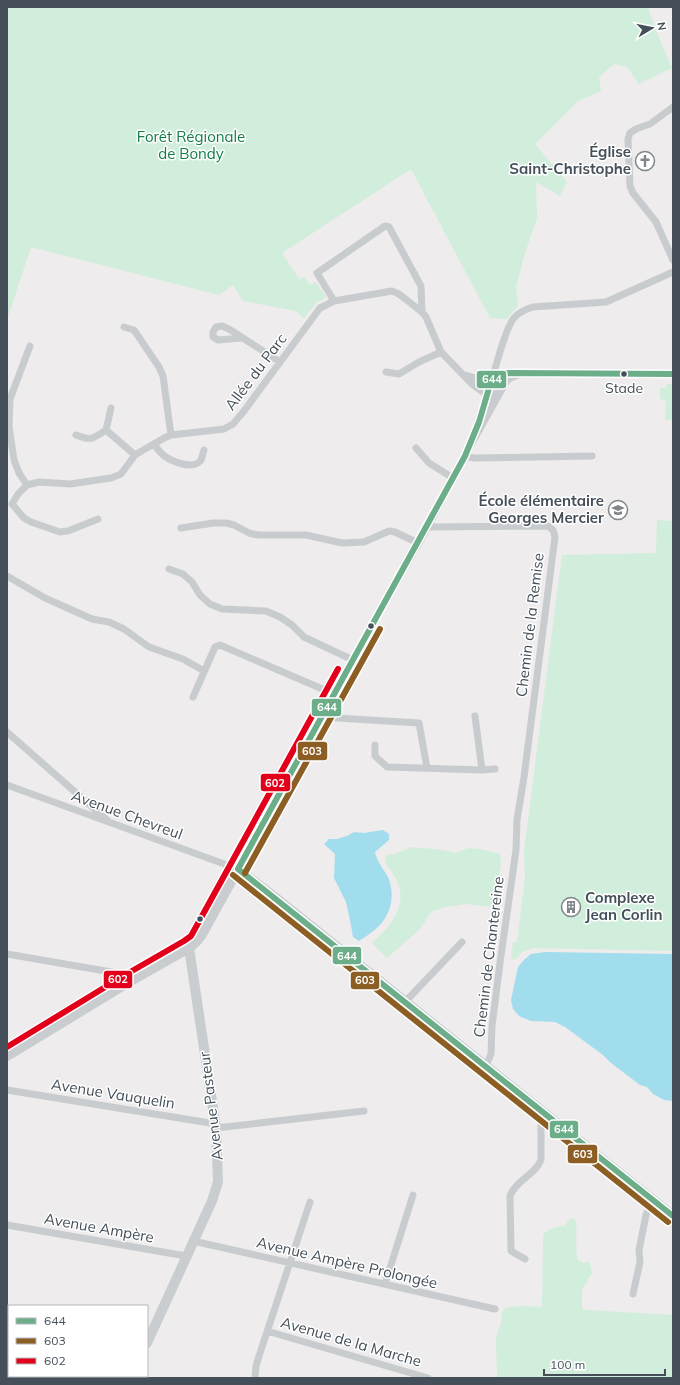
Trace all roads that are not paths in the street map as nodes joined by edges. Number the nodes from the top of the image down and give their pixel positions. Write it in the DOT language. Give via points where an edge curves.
graph roads {
  1 [pos="673,107"];
  2 [pos="673,260"];
  3 [pos="673,272"];
  4 [pos="334,301"];
  5 [pos="422,312"];
  6 [pos="124,327"];
  7 [pos="242,338"];
  8 [pos="30,346"];
  9 [pos="441,352"];
  10 [pos="280,362"];
  11 [pos="386,372"];
  12 [pos="522,374"];
  13 [pos="673,374"];
  14 [pos="464,375"];
  15 [pos="494,376"];
  16 [pos="506,382"];
  17 [pos="487,395"];
  18 [pos="110,408"];
  19 [pos="491,410"];
  20 [pos="106,430"];
  21 [pos="76,434"];
  22 [pos="171,436"];
  23 [pos="154,444"];
  24 [pos="416,448"];
  25 [pos="204,450"];
  26 [pos="135,455"];
  27 [pos="465,456"];
  28 [pos="592,456"];
  29 [pos="453,478"];
  30 [pos="27,485"];
  31 [pos="98,519"];
  32 [pos="428,527"];
  33 [pos="181,528"];
  34 [pos="418,543"];
  35 [pos="169,569"];
  36 [pos="7,576"];
  37 [pos="353,660"];
  38 [pos="204,671"];
  39 [pos="334,694"];
  40 [pos="193,697"];
  41 [pos="475,716"];
  42 [pos="321,718"];
  43 [pos="7,732"];
  44 [pos="375,745"];
  45 [pos="427,768"];
  46 [pos="494,769"];
  47 [pos="482,770"];
  48 [pos="7,785"];
  49 [pos="87,802"];
  50 [pos="81,812"];
  51 [pos="111,823"];
  52 [pos="516,850"];
  53 [pos="238,869"];
  54 [pos="462,942"];
  55 [pos="189,948"];
  56 [pos="7,954"];
  57 [pos="129,982"];
  58 [pos="405,1002"];
  59 [pos="7,1056"];
  60 [pos="486,1066"];
  61 [pos="7,1090"];
  62 [pos="541,1109"];
  63 [pos="364,1111"];
  64 [pos="216,1126"];
  65 [pos="413,1195"];
  66 [pos="652,1200"];
  67 [pos="310,1202"];
  68 [pos="673,1216"];
  69 [pos="7,1225"];
  70 [pos="194,1241"];
  71 [pos="186,1256"];
  72 [pos="525,1259"];
  73 [pos="289,1263"];
  74 [pos="384,1284"];
  75 [pos="634,1294"];
  76 [pos="495,1309"];
  77 [pos="267,1331"];
  78 [pos="148,1341"];
  79 [pos="255,1378"];
  80 [pos="428,1378"];
  1 -- 2 [label="street" via="650,124 630,133 628,139 630,186 656,222"];
  3 -- 15 [label="street" via="606,302 533,307 525,310 509,324"];
  4 -- 5 [label="street, Allée du Parc" via="392,291"];
  4 -- 5 [label="street" via="317,273 384,226 389,227 421,286"];
  4 -- 10 [label="street, Allée du Parc" via="320,308"];
  5 -- 9 [label="street, Allée du Parc"];
  6 -- 22 [label="street" via="134,330 163,376"];
  7 -- 10 [label="street"];
  8 -- 30 [label="street" via="10,399 9,426 14,460"];
  9 -- 11 [label="street" via="399,374"];
  9 -- 14 [label="street, Allée du Parc"];
  10 -- 22 [label="street, Allée du Parc" via="233,424 224,429"];
  12 -- 13 [label="street"];
  12 -- 15 [label="street"];
  12 -- 16 [label="street"];
  14 -- 15 [label="street" via="475,378"];
  14 -- 17 [label="street, Allée du Parc"];
  15 -- 16 [label="street"];
  15 -- 17 [label="street"];
  15 -- 19 [label="street" via="498,383 491,402"];
  16 -- 19 [label="street"];
  17 -- 27 [label="street"];
  18 -- 20 [label="street"];
  19 -- 27 [label="street"];
  20 -- 21 [label="street" via="92,439"];
  20 -- 26 [label="street"];
  22 -- 23 [label="street, Allée du Parc"];
  23 -- 25 [label="street" via="162,454 186,465 201,460"];
  23 -- 26 [label="street, Allée du Parc"];
  24 -- 29 [label="street" via="429,463"];
  26 -- 30 [label="street, Allée du Parc" via="120,474 112,478 70,484 40,482"];
  27 -- 28 [label="street"];
  27 -- 29 [label="street"];
  29 -- 32 [label="street"];
  30 -- 31 [label="street" via="12,504 31,522 60,532"];
  32 -- 34 [label="street"];
  32 -- 52 [label="street, Chemin de la Remise" via="548,526 553,530 555,537 517,820"];
  33 -- 34 [label="street" via="226,523 258,535 306,535 342,542 364,542 389,531"];
  34 -- 37 [label="street"];
  35 -- 37 [label="street" via="188,578 210,604 222,609 266,611 280,617 304,637"];
  36 -- 38 [label="street" via="45,598 92,619 109,622 124,629 149,647 182,659"];
  37 -- 39 [label="street"];
  38 -- 39 [label="street" via="215,647 220,645"];
  38 -- 40 [label="street"];
  39 -- 42 [label="street"];
  41 -- 47 [label="street"];
  42 -- 45 [label="street" via="420,723"];
  42 -- 53 [label="street"];
  43 -- 49 [label="street"];
  44 -- 45 [label="street" via="375,756 387,768"];
  45 -- 47 [label="street"];
  46 -- 47 [label="street"];
  48 -- 50 [label="street, Avenue Chevreul"];
  49 -- 50 [label="street" via="87,807"];
  49 -- 51 [label="street"];
  50 -- 51 [label="street, Avenue Chevreul"];
  51 -- 53 [label="street, Avenue Chevreul"];
  52 -- 60 [label="street, Chemin de Chantereine" via="492,1026 491,1054"];
  53 -- 55 [label="street" via="201,936"];
  53 -- 58 [label="street"];
  54 -- 58 [label="street"];
  55 -- 57 [label="street"];
  55 -- 64 [label="street, Avenue Pasteur"];
  56 -- 57 [label="street" via="117,973"];
  57 -- 59 [label="street"];
  58 -- 60 [label="street"];
  60 -- 62 [label="street"];
  61 -- 64 [label="street, Avenue Vauquelin"];
  62 -- 66 [label="street"];
  62 -- 72 [label="street" via="541,1160 538,1167 513,1189 510,1196 511,1251"];
  63 -- 64 [label="street, Avenue Vauquelin"];
  64 -- 70 [label="street, Avenue Pasteur" via="218,1182"];
  65 -- 74 [label="street"];
  66 -- 68 [label="street"];
  66 -- 75 [label="street" via="646,1215 639,1250 640,1262"];
  67 -- 73 [label="street"];
  69 -- 71 [label="street, Avenue Ampère"];
  70 -- 71 [label="street, Avenue Pasteur"];
  70 -- 73 [label="street, Avenue Ampère Prolongée"];
  71 -- 78 [label="street, Avenue Pasteur"];
  73 -- 74 [label="street, Avenue Ampère Prolongée"];
  73 -- 77 [label="street"];
  74 -- 76 [label="street, Avenue Ampère Prolongée"];
  77 -- 79 [label="street"];
  77 -- 80 [label="street, Avenue de la Marche"];
}
